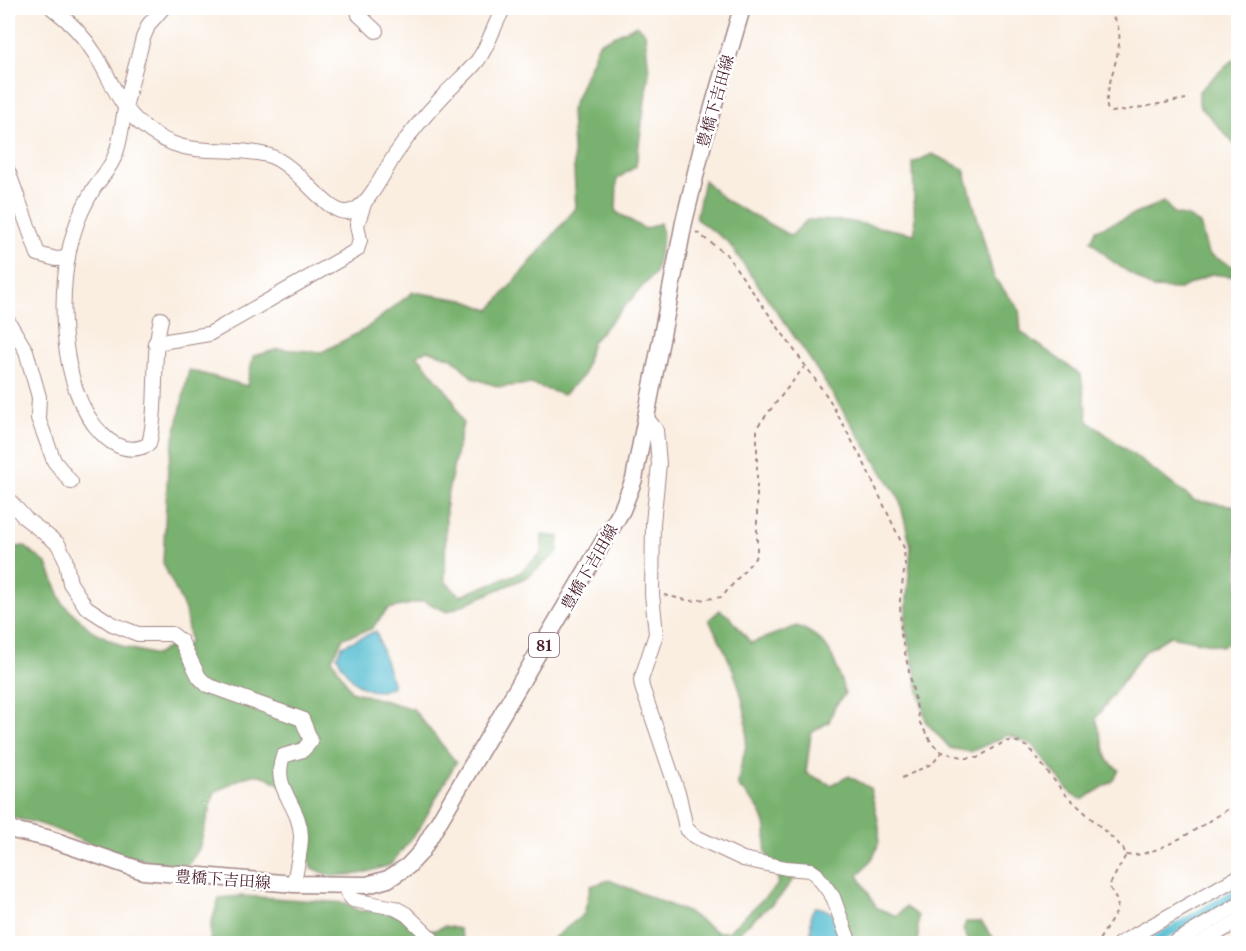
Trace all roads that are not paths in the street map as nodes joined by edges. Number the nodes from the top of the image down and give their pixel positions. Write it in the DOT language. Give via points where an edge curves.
graph roads {
  1 [pos="52,8"];
  2 [pos="163,8"];
  3 [pos="358,8"];
  4 [pos="504,8"];
  5 [pos="742,8"];
  6 [pos="376,31"];
  7 [pos="125,109"];
  8 [pos="8,171"];
  9 [pos="364,204"];
  10 [pos="68,258"];
  11 [pos="161,319"];
  12 [pos="8,321"];
  13 [pos="155,343"];
  14 [pos="645,416"];
  15 [pos="71,482"];
  16 [pos="8,499"];
  17 [pos="8,830"];
  18 [pos="1239,877"];
  19 [pos="294,884"];
  20 [pos="346,886"];
  21 [pos="1239,905"];
  22 [pos="1190,917"];
  23 [pos="1237,926"];
  24 [pos="437,944"];
  25 [pos="850,944"];
  26 [pos="1119,944"];
  27 [pos="1172,944"];
  28 [pos="1199,944"];
  1 -- 7 [label="street" via="75,28 95,54"];
  2 -- 7 [label="street" via="143,38"];
  3 -- 6 [label="street" via="359,15"];
  4 -- 9 [label="street" via="478,60 397,151"];
  5 -- 14 [label="main road, 豊橋下吉田線 / 81" via="684,222"];
  7 -- 9 [label="street" via="161,139 182,148 251,152 282,162 336,210 356,210"];
  7 -- 10 [label="street" via="116,156 93,190 75,228"];
  8 -- 10 [label="street" via="38,254"];
  9 -- 13 [label="street" via="357,225 357,250 209,334"];
  10 -- 13 [label="street" via="64,342 70,373 92,424 110,442 123,448 138,450 149,444 154,416"];
  11 -- 13 [label="street"];
  12 -- 15 [label="street" via="26,351 39,397 38,418 54,461"];
  14 -- 20 [label="main road, 豊橋下吉田線 / 81" via="634,479 622,510 439,825 408,866 388,879"];
  14 -- 25 [label="street" via="656,430 659,464 653,523 656,634 641,680 686,828 694,836 743,859 816,873 832,897"];
  16 -- 19 [label="street" via="58,544 70,583 86,607 112,624 138,634 172,634 181,641 207,685 302,719 311,741 303,750 284,756 279,769 279,781 295,810 301,836"];
  17 -- 19 [label="main road, 豊橋下吉田線 / 81" via="47,838 143,871"];
  18 -- 22 [label="street"];
  19 -- 20 [label="main road, 豊橋下吉田線 / 81"];
  20 -- 24 [label="street" via="353,900 406,914"];
  21 -- 22 [label="street"];
  22 -- 26 [label="street"];
  22 -- 27 [label="street"];
  23 -- 28 [label="street"];
}
